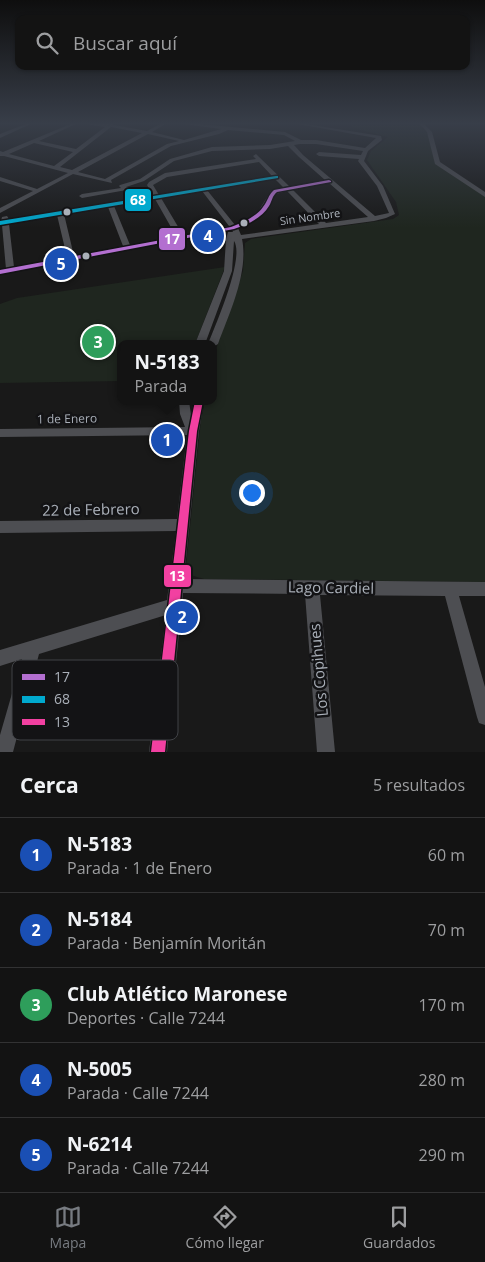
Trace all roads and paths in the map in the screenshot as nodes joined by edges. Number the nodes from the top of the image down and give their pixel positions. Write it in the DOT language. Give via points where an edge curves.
graph roads {
  1 [pos="17,158"];
  2 [pos="68,158"];
  3 [pos="98,158"];
  4 [pos="146,158"];
  5 [pos="179,158"];
  6 [pos="228,158"];
  7 [pos="305,158"];
  8 [pos="362,158"];
  9 [pos="436,158"];
  10 [pos="259,160"];
  11 [pos="230,164"];
  12 [pos="55,168"];
  13 [pos="72,172"];
  14 [pos="276,177"];
  15 [pos="0,179"];
  16 [pos="329,180"];
  17 [pos="106,181"];
  18 [pos="151,184"];
  19 [pos="125,187"];
  20 [pos="287,188"];
  21 [pos="203,189"];
  22 [pos="39,191"];
  23 [pos="485,195"];
  24 [pos="82,196"];
  25 [pos="157,197"];
  26 [pos="110,205"];
  27 [pos="0,211"];
  28 [pos="60,213"];
  29 [pos="374,219"];
  30 [pos="3,222"];
  31 [pos="262,225"];
  32 [pos="325,226"];
  33 [pos="232,228"];
  34 [pos="181,238"];
  35 [pos="234,239"];
  36 [pos="127,248"];
  37 [pos="71,259"];
  38 [pos="10,271"];
  39 [pos="0,272"];
  40 [pos="202,340"];
  41 [pos="214,340"];
  42 [pos="184,405"];
  43 [pos="198,405"];
  44 [pos="193,431"];
  45 [pos="0,434"];
  46 [pos="183,525"];
  47 [pos="0,527"];
  48 [pos="176,586"];
  49 [pos="312,588"];
  50 [pos="450,589"];
  51 [pos="485,589"];
  52 [pos="174,605"];
  53 [pos="33,648"];
  54 [pos="0,658"];
  55 [pos="30,660"];
  56 [pos="168,660"];
  57 [pos="485,717"];
  58 [pos="12,723"];
  59 [pos="4,752"];
  60 [pos="326,752"];
  1 -- 12 [label="street"];
  2 -- 12 [label="street"];
  3 -- 13 [label="street"];
  4 -- 17 [label="street"];
  5 -- 19 [label="street"];
  6 -- 11 [label="street"];
  7 -- 16 [label="street"];
  8 -- 29 [label="street, Sin Nombre" via="392,211 392,214"];
  9 -- 23 [label="street" via="437,163"];
  10 -- 11 [label="street"];
  10 -- 14 [label="street"];
  11 -- 18 [label="street" via="165,175"];
  12 -- 13 [label="street"];
  13 -- 17 [label="street"];
  13 -- 22 [label="street"];
  14 -- 20 [label="street"];
  14 -- 21 [label="street"];
  15 -- 22 [label="street"];
  16 -- 20 [label="street, Sin Nombre"];
  16 -- 29 [label="street"];
  17 -- 19 [label="street"];
  18 -- 19 [label="street"];
  18 -- 25 [label="street"];
  19 -- 24 [label="street"];
  20 -- 31 [label="street, Sin Nombre" via="272,193"];
  20 -- 32 [label="street"];
  21 -- 25 [label="street"];
  21 -- 33 [label="street"];
  22 -- 27 [label="street"];
  25 -- 26 [label="street"];
  25 -- 34 [label="street"];
  26 -- 28 [label="street"];
  26 -- 36 [label="street"];
  27 -- 30 [label="street" via="4,213"];
  28 -- 30 [label="street"];
  28 -- 37 [label="street"];
  29 -- 32 [label="street, Sin Nombre"];
  30 -- 38 [label="street"];
  31 -- 32 [label="street, Sin Nombre"];
  31 -- 33 [label="street, Sin Nombre"];
  31 -- 35 [label="street, Sin Nombre"];
  33 -- 34 [label="street, Sin Nombre"];
  33 -- 35 [label="street"];
  34 -- 36 [label="street, Sin Nombre"];
  35 -- 40 [label="street" via="228,271"];
  35 -- 41 [label="street" via="240,259 239,268"];
  36 -- 37 [label="street, Sin Nombre"];
  37 -- 38 [label="street, Sin Nombre"];
  38 -- 39 [label="street, Sin Nombre"];
  42 -- 44 [label="street"];
  43 -- 44 [label="street"];
  44 -- 45 [label="street, 1 de Enero"];
  44 -- 46 [label="street"];
  46 -- 47 [label="street, 22 de Febrero"];
  46 -- 48 [label="street"];
  48 -- 49 [label="street, Lago Cardiel"];
  48 -- 52 [label="street"];
  49 -- 50 [label="street, Lago Cardiel"];
  49 -- 60 [label="street, Los Copihues"];
  50 -- 51 [label="street, Lago Cardiel"];
  50 -- 57 [label="street"];
  52 -- 53 [label="street"];
  52 -- 56 [label="street"];
  53 -- 54 [label="street"];
  53 -- 55 [label="street"];
  58 -- 59 [label="street"];
}
